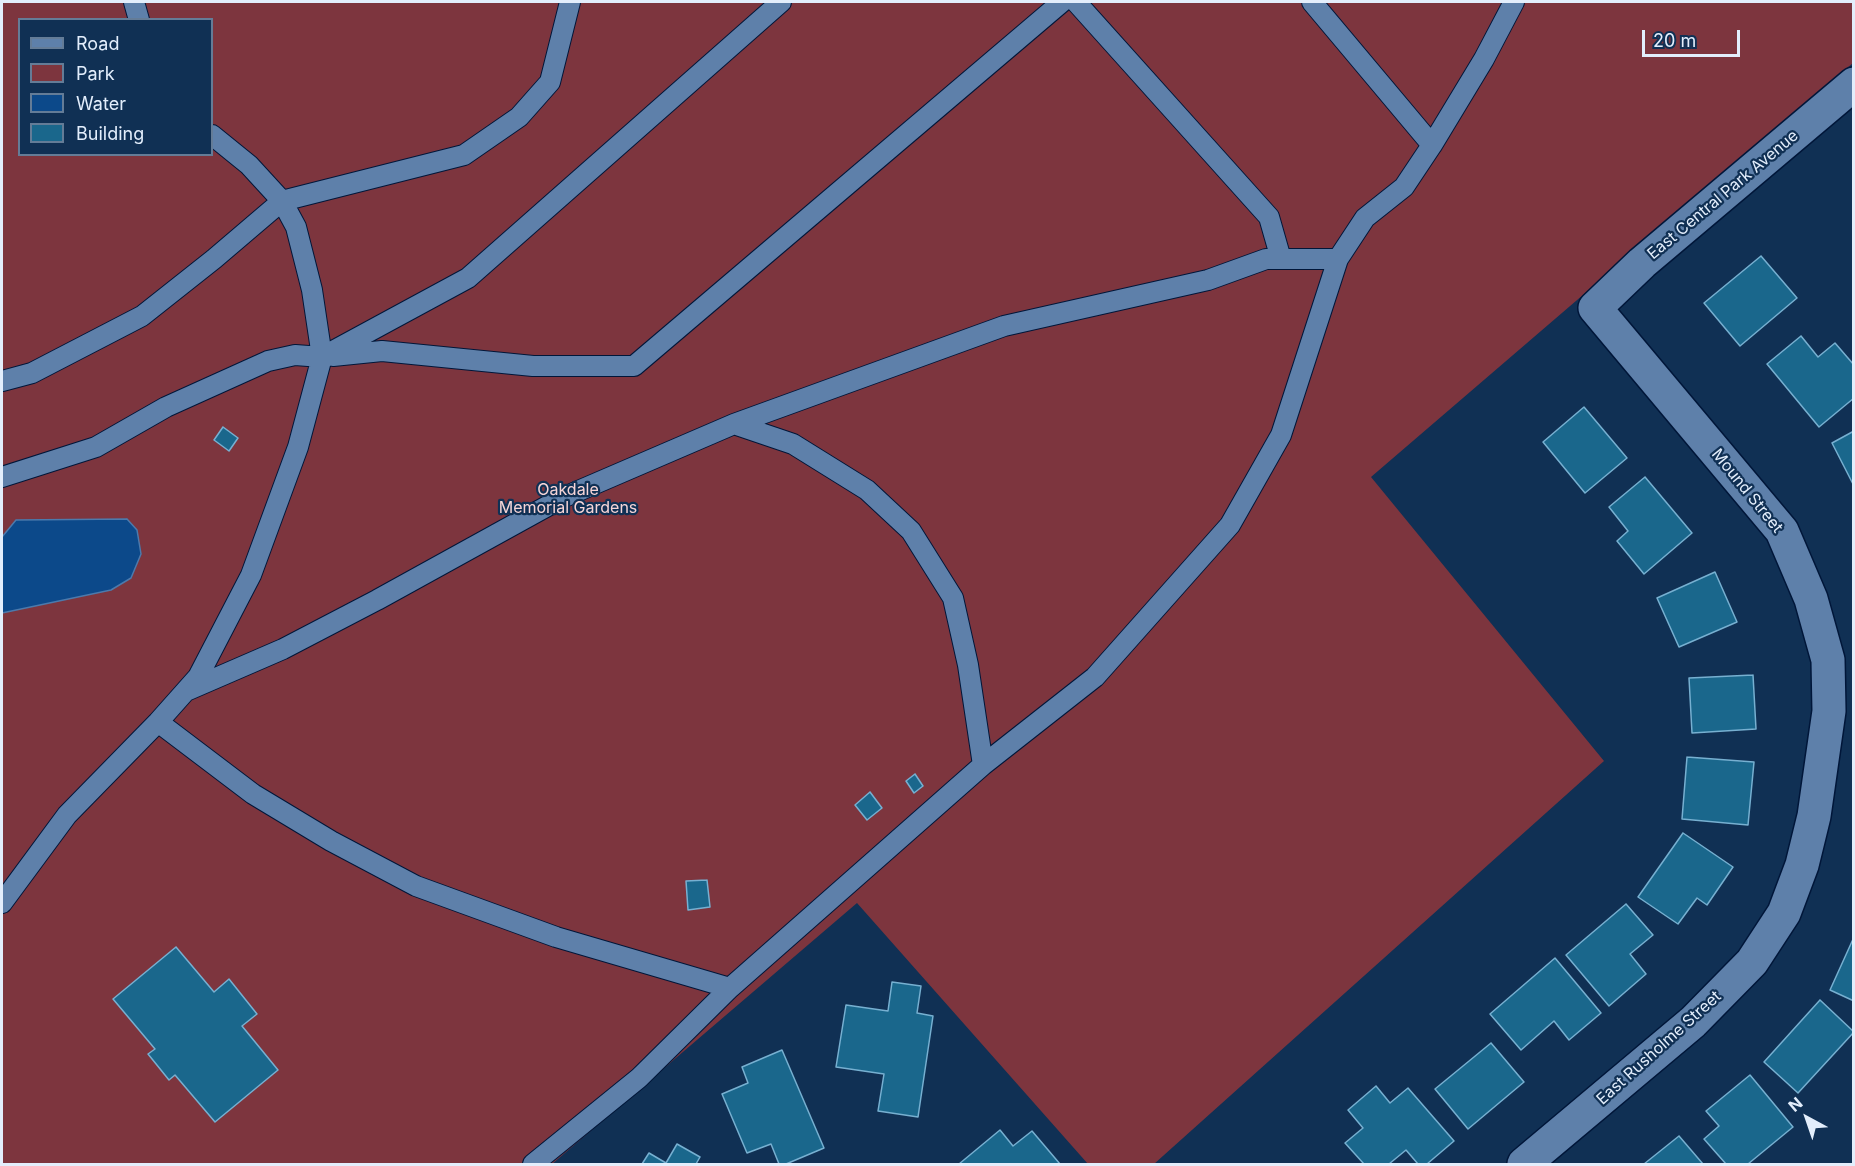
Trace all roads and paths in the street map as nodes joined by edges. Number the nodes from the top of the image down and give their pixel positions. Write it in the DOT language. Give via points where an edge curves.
graph roads {
  1 [pos="134,2"];
  2 [pos="570,2"];
  3 [pos="781,2"];
  4 [pos="1062,2"];
  5 [pos="1076,2"];
  6 [pos="1312,2"];
  7 [pos="1514,2"];
  8 [pos="138,18"];
  9 [pos="1854,84"];
  10 [pos="213,136"];
  11 [pos="1432,146"];
  12 [pos="282,201"];
  13 [pos="1281,259"];
  14 [pos="1338,259"];
  15 [pos="1594,308"];
  16 [pos="322,357"];
  17 [pos="2,381"];
  18 [pos="734,424"];
  19 [pos="2,477"];
  20 [pos="186,691"];
  21 [pos="158,722"];
  22 [pos="983,765"];
  23 [pos="1814,816"];
  24 [pos="2,903"];
  25 [pos="730,988"];
  26 [pos="533,1164"];
  27 [pos="1524,1164"];
  1 -- 8 [label="lane"];
  2 -- 12 [label="lane" via="550,82 519,117 473,149 464,155"];
  3 -- 16 [label="lane" via="468,278"];
  4 -- 16 [label="lane" via="634,366 533,366 382,351"];
  5 -- 13 [label="lane" via="1269,217"];
  6 -- 11 [label="lane"];
  7 -- 11 [label="lane"];
  9 -- 15 [label="street, East Central Park Avenue"];
  10 -- 12 [label="lane" via="249,165"];
  11 -- 14 [label="lane" via="1404,187 1365,218"];
  12 -- 16 [label="lane" via="296,227 307,269"];
  12 -- 17 [label="lane" via="142,316 32,373"];
  13 -- 14 [label="lane"];
  13 -- 18 [label="lane" via="1266,259 1208,280 1005,326"];
  14 -- 22 [label="lane" via="1281,435 1230,525 1095,677"];
  15 -- 23 [label="street, Mound Street" via="1782,531 1811,599 1828,660 1829,711"];
  16 -- 19 [label="lane" via="295,355 268,361 166,407 96,447"];
  16 -- 20 [label="lane" via="298,447 250,575 198,677"];
  18 -- 20 [label="lane" via="562,498 283,649"];
  18 -- 22 [label="lane" via="794,444 867,490 911,531 952,598 968,665"];
  20 -- 21 [label="lane"];
  21 -- 24 [label="lane" via="67,815"];
  21 -- 25 [label="lane" via="254,794 416,886 556,937"];
  22 -- 25 [label="lane"];
  23 -- 27 [label="street, East Rusholme Street" via="1802,865 1784,913 1752,962 1693,1022"];
  25 -- 26 [label="lane" via="639,1078"];
}
